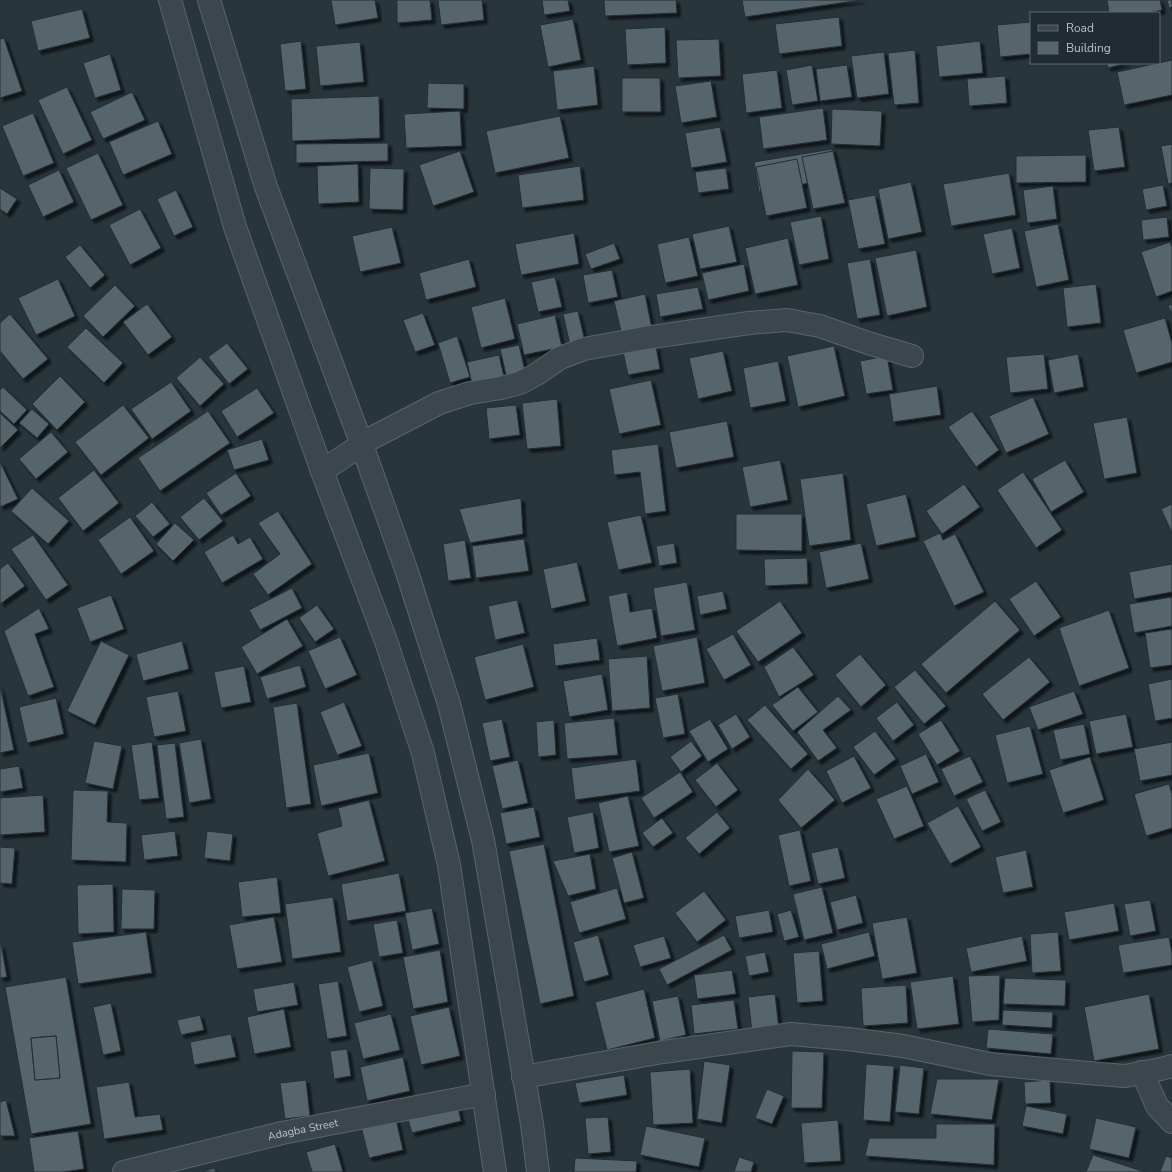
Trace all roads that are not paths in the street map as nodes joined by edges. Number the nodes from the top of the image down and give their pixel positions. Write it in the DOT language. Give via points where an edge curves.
graph roads {
  1 [pos="170,0"];
  2 [pos="210,0"];
  3 [pos="912,356"];
  4 [pos="362,445"];
  5 [pos="322,471"];
  6 [pos="1172,1066"];
  7 [pos="1142,1072"];
  8 [pos="524,1077"];
  9 [pos="484,1094"];
  10 [pos="1172,1122"];
  11 [pos="124,1172"];
  12 [pos="495,1172"];
  13 [pos="538,1172"];
  1 -- 5 [label="street" via="235,227"];
  2 -- 4 [label="street" via="266,187"];
  3 -- 4 [label="street" via="820,326 787,320 749,323 584,348 560,358 520,383 470,393 439,403"];
  4 -- 5 [label="street"];
  4 -- 8 [label="street" via="406,569 449,704 483,840"];
  5 -- 9 [label="street" via="386,641 423,752 449,865"];
  6 -- 7 [label="street"];
  7 -- 8 [label="street" via="1125,1076 990,1064 903,1046 791,1034 663,1052"];
  7 -- 10 [label="street" via="1157,1106"];
  8 -- 13 [label="street"];
  9 -- 11 [label="street, Adagba Street" via="282,1133"];
  9 -- 12 [label="street"];
}
